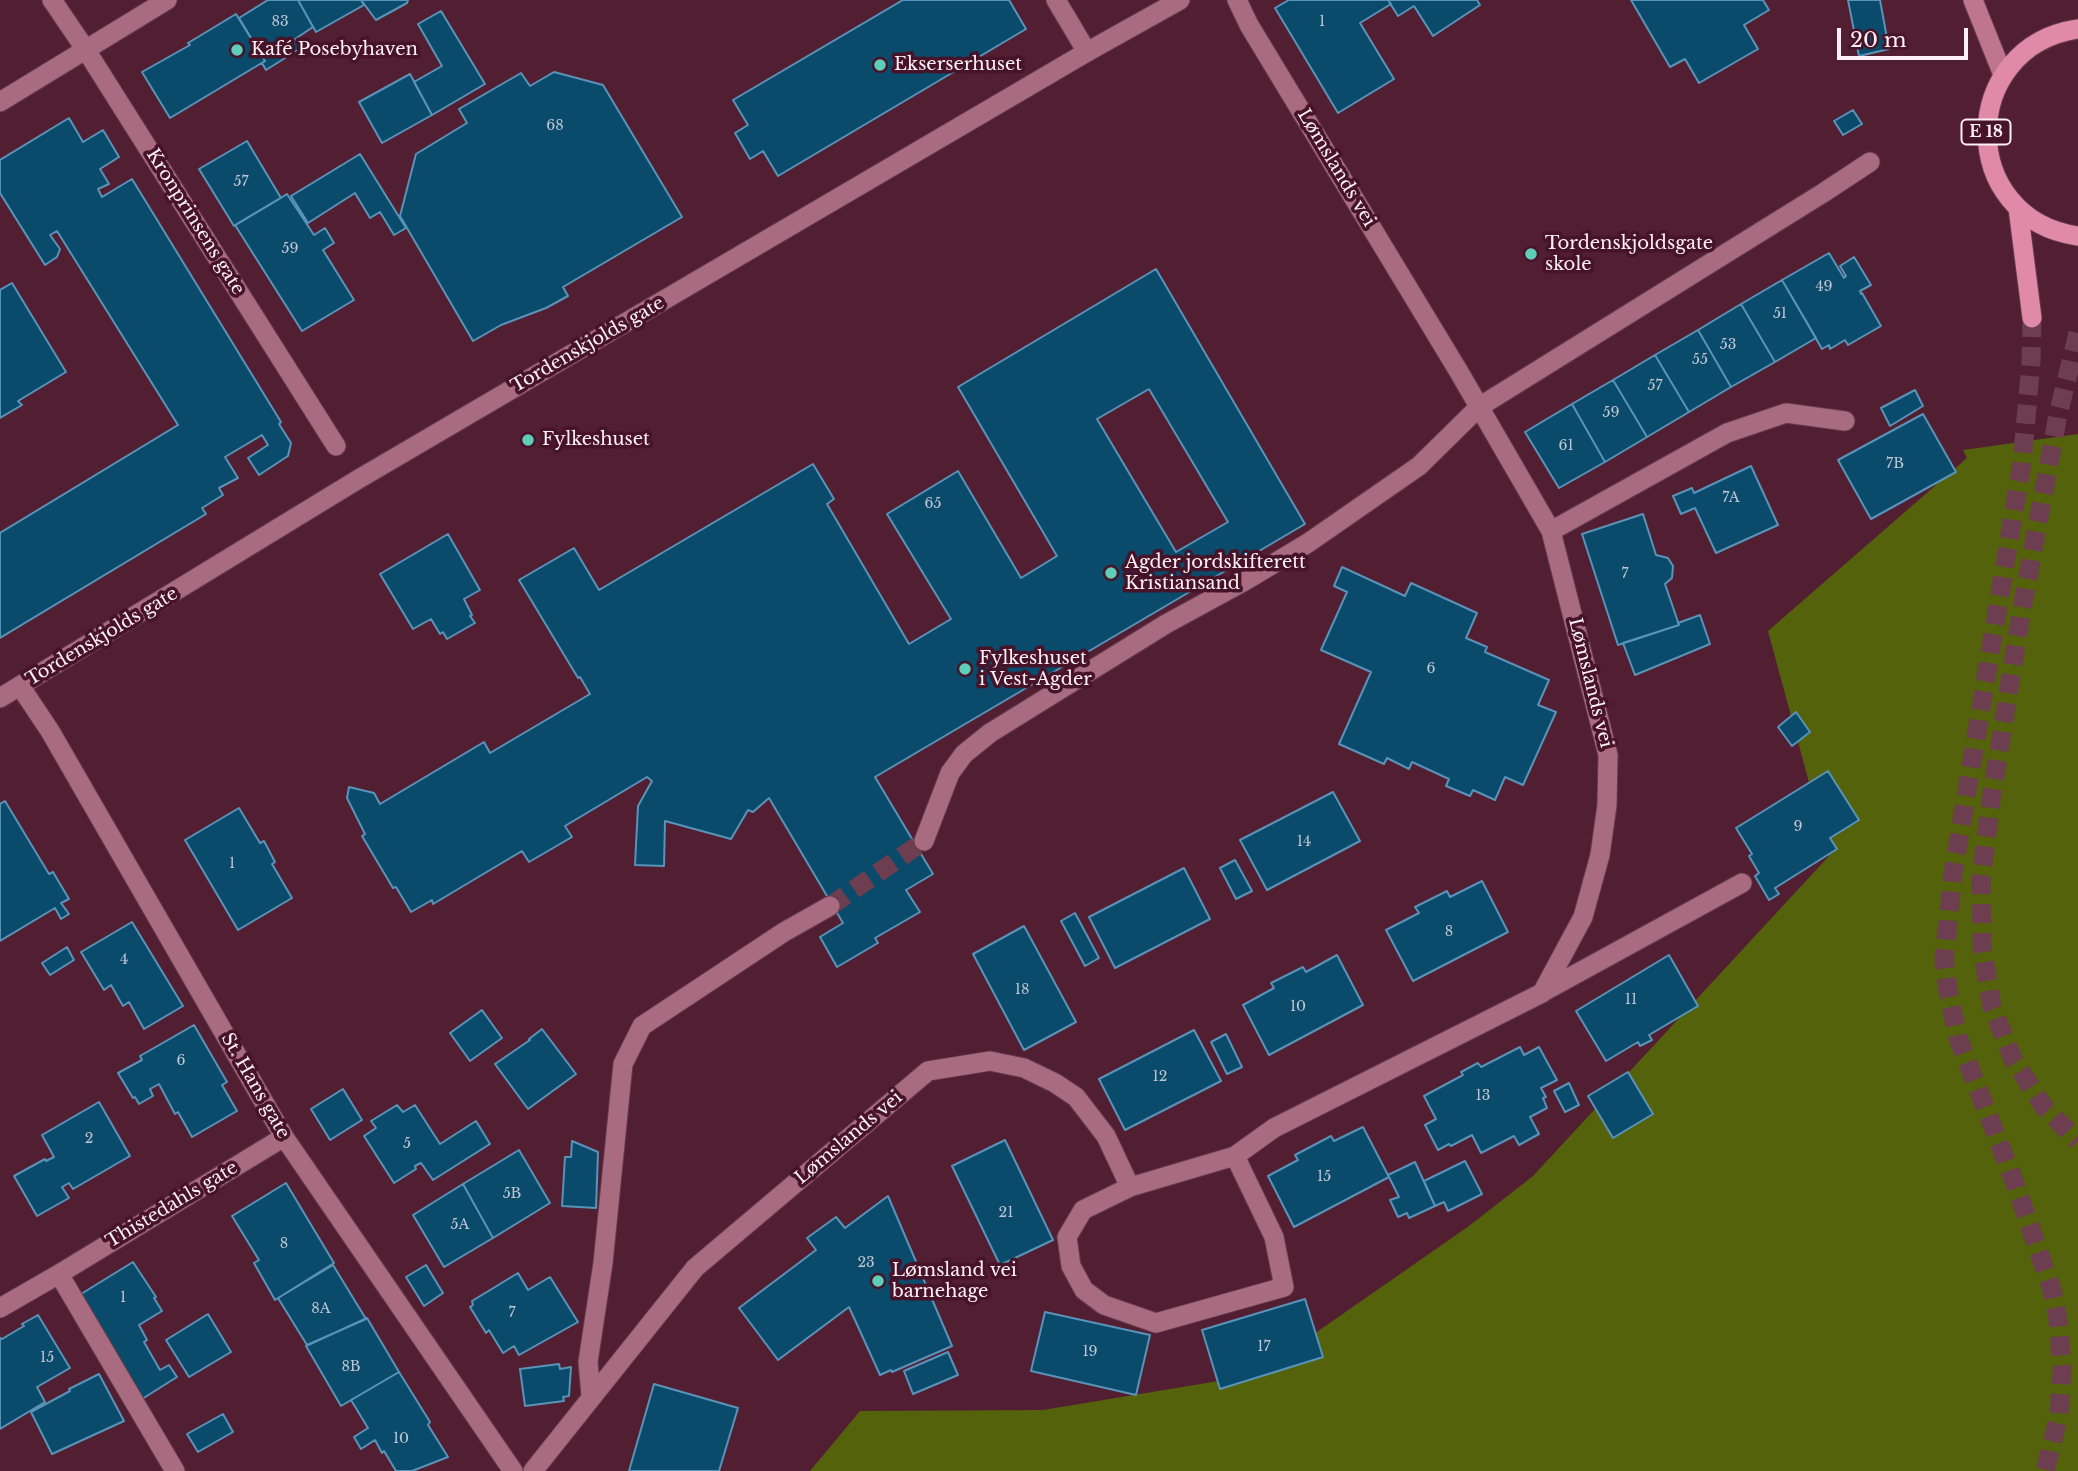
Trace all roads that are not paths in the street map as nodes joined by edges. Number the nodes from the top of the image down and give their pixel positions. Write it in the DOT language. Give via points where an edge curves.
graph roads {
  1 [pos="52,0"];
  2 [pos="167,0"];
  3 [pos="1056,0"];
  4 [pos="1180,0"];
  5 [pos="1237,0"];
  6 [pos="1973,0"];
  7 [pos="2078,29"];
  8 [pos="86,50"];
  9 [pos="1087,52"];
  10 [pos="2003,75"];
  11 [pos="0,102"];
  12 [pos="1870,162"];
  13 [pos="2018,208"];
  14 [pos="2078,236"];
  15 [pos="2032,318"];
  16 [pos="1479,407"];
  17 [pos="1845,421"];
  18 [pos="336,446"];
  19 [pos="1551,531"];
  20 [pos="20,686"];
  21 [pos="0,698"];
  22 [pos="924,841"];
  23 [pos="1742,883"];
  24 [pos="830,906"];
  25 [pos="1542,993"];
  26 [pos="284,1136"];
  27 [pos="1235,1156"];
  28 [pos="1130,1187"];
  29 [pos="60,1274"];
  30 [pos="0,1307"];
  31 [pos="592,1396"];
  32 [pos="175,1471"];
  33 [pos="513,1471"];
  34 [pos="533,1471"];
  1 -- 8 [label="street, Kronprinsens gate"];
  2 -- 8 [label="street"];
  3 -- 9 [label="street"];
  4 -- 9 [label="street, Tordenskjolds gate"];
  5 -- 16 [label="street, Lømslands vei"];
  6 -- 10 [label="main road"];
  7 -- 10 [label="highway, E 18" via="2031,46"];
  8 -- 11 [label="street"];
  8 -- 18 [label="street, Kronprinsens gate"];
  9 -- 20 [label="street, Tordenskjolds gate" via="357,480"];
  10 -- 13 [label="highway, E 18" via="1990,101 1989,159 2000,186"];
  12 -- 16 [label="street"];
  13 -- 14 [label="highway, E 18" via="2049,228"];
  13 -- 15 [label="highway, E 18"];
  16 -- 19 [label="street, Lømslands vei"];
  16 -- 22 [label="street" via="1419,466 1308,542 990,733 964,754 950,773"];
  17 -- 19 [label="street" via="1786,413 1727,433"];
  19 -- 25 [label="street, Lømslands vei" via="1608,755 1600,855 1583,917"];
  20 -- 21 [label="street, Tordenskjolds gate"];
  20 -- 26 [label="street, St. Hans gate"];
  23 -- 25 [label="street"];
  24 -- 31 [label="street" via="642,1026 623,1064 588,1362"];
  25 -- 27 [label="street" via="1274,1128"];
  26 -- 29 [label="street, Thistedahls gate"];
  26 -- 33 [label="street, St. Hans gate"];
  27 -- 28 [label="street"];
  27 -- 28 [label="street" via="1274,1237 1284,1287 1156,1323 1104,1306 1077,1278 1067,1237 1083,1210"];
  28 -- 31 [label="street, Lømslands vei" via="1106,1136 1076,1097 1055,1083 1024,1068 990,1061 928,1071 695,1268"];
  29 -- 30 [label="street, Thistedahls gate"];
  29 -- 32 [label="street"];
  31 -- 34 [label="street, Lømslands vei"];
}
